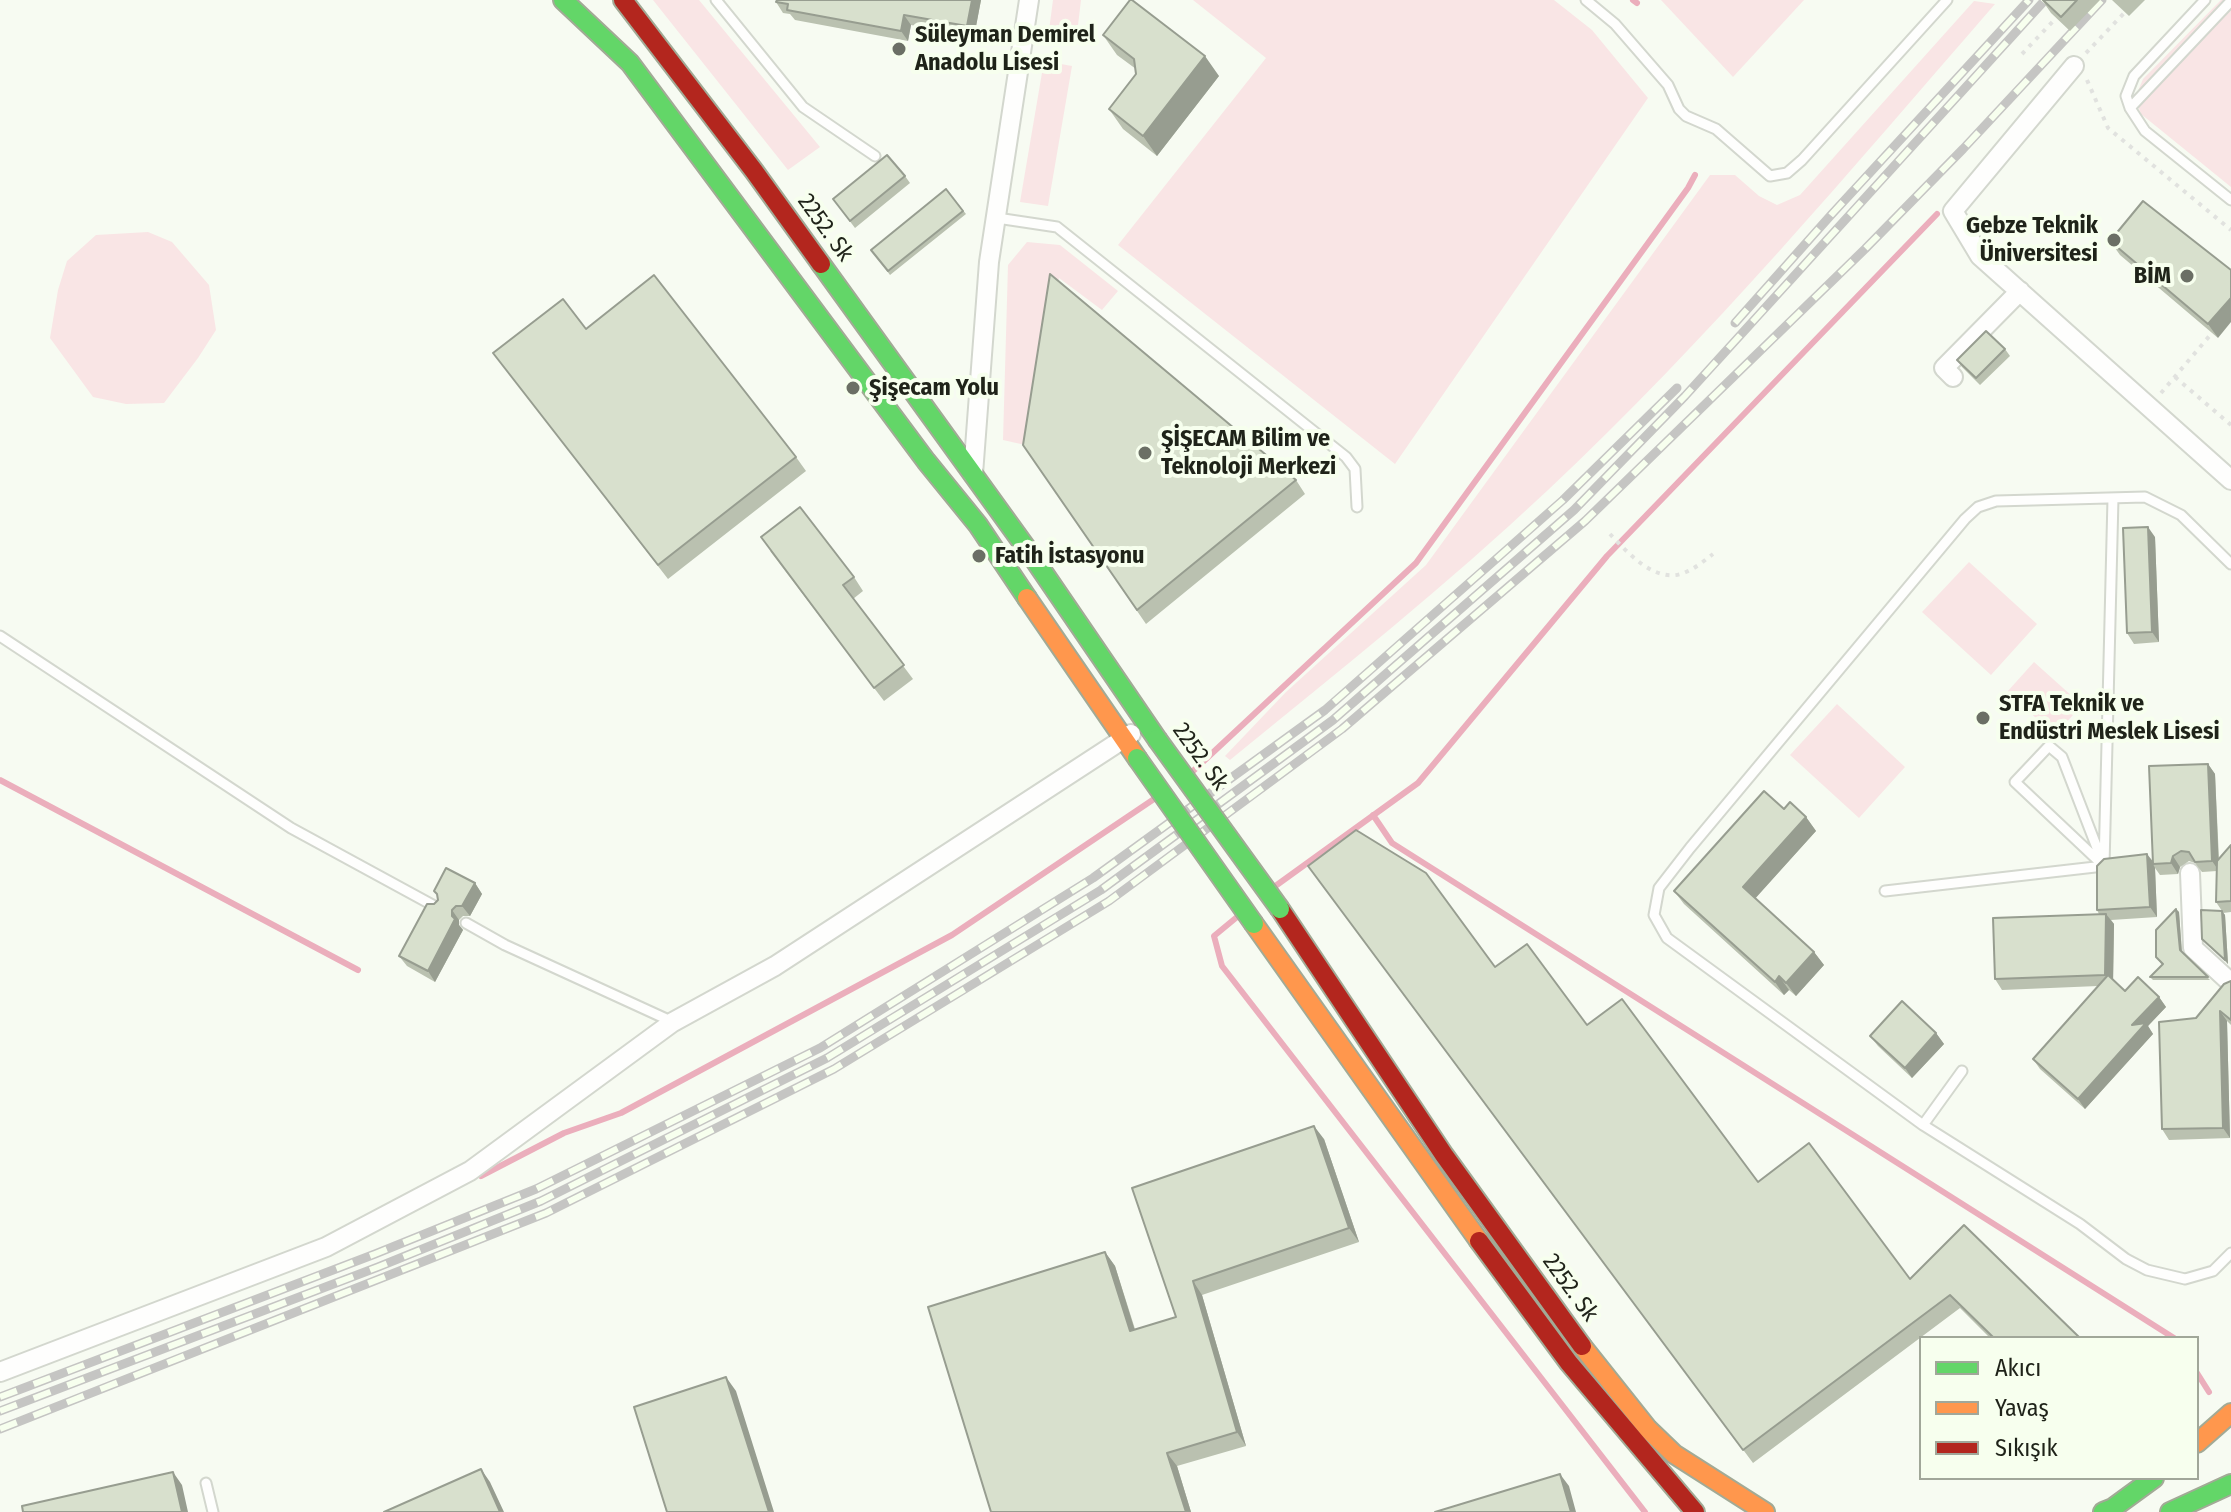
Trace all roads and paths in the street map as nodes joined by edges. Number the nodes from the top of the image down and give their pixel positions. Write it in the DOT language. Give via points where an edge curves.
graph roads {
  1 [pos="563,0"];
  2 [pos="623,0"];
  3 [pos="716,0"];
  4 [pos="1029,0"];
  5 [pos="1586,0"];
  6 [pos="1947,0"];
  7 [pos="2205,0"];
  8 [pos="2231,1"];
  9 [pos="2134,3"];
  10 [pos="2065,9"];
  11 [pos="2022,54"];
  12 [pos="2074,66"];
  13 [pos="2130,108"];
  14 [pos="875,156"];
  15 [pos="2231,200"];
  16 [pos="997,218"];
  17 [pos="2231,230"];
  18 [pos="2020,291"];
  19 [pos="2212,333"];
  20 [pos="1953,377"];
  21 [pos="2175,377"];
  22 [pos="2149,406"];
  23 [pos="2231,425"];
  24 [pos="973,474"];
  25 [pos="2231,480"];
  26 [pos="2113,498"];
  27 [pos="1357,507"];
  28 [pos="1610,534"];
  29 [pos="1713,554"];
  30 [pos="2231,564"];
  31 [pos="0,636"];
  32 [pos="1152,732"];
  33 [pos="1123,738"];
  34 [pos="2104,866"];
  35 [pos="2190,873"];
  36 [pos="1885,891"];
  37 [pos="438,908"];
  38 [pos="466,923"];
  39 [pos="2231,983"];
  40 [pos="673,1022"];
  41 [pos="1962,1071"];
  42 [pos="1923,1125"];
  43 [pos="2231,1253"];
  44 [pos="0,1372"];
  45 [pos="2231,1413"];
  46 [pos="2199,1441"];
  47 [pos="2151,1480"];
  48 [pos="206,1483"];
  49 [pos="2226,1487"];
  50 [pos="213,1512"];
  51 [pos="1695,1512"];
  52 [pos="1765,1512"];
  53 [pos="2103,1512"];
  54 [pos="2170,1512"];
  1 -- 33 [label="main road, 2252. Sk" via="630,63 978,525"];
  2 -- 24 [label="main road, 2252. Sk"];
  3 -- 14 [label="lane" via="803,107"];
  4 -- 16 [label="street"];
  5 -- 6 [label="lane" via="1615,24 1668,85 1686,116 1716,129 1770,176 1787,173 1802,160"];
  7 -- 13 [label="lane" via="2134,76 2126,96"];
  8 -- 13 [label="lane"];
  9 -- 12 [label="path"];
  10 -- 11 [label="path"];
  12 -- 17 [label="path" via="2084,74 2108,128"];
  12 -- 18 [label="street" via="1953,211 1980,256"];
  13 -- 15 [label="lane" via="2145,131"];
  16 -- 24 [label="street"];
  16 -- 27 [label="lane" via="1057,227 1346,457 1355,469"];
  18 -- 20 [label="street" via="1944,368"];
  18 -- 22 [label="street"];
  19 -- 21 [label="path"];
  21 -- 22 [label="path"];
  21 -- 23 [label="path"];
  22 -- 25 [label="street"];
  24 -- 32 [label="main road, 2252. Sk"];
  26 -- 30 [label="lane" via="2145,497 2181,515"];
  26 -- 34 [label="lane"];
  26 -- 42 [label="lane" via="1996,501 1978,507 1659,888 1654,915 1667,938"];
  28 -- 29 [label="path" via="1648,569 1665,574 1684,574"];
  31 -- 37 [label="lane" via="291,828"];
  32 -- 33 [label="street"];
  32 -- 52 [label="main road, 2252. Sk, bridge" via="1280,909 1444,1155 1619,1394 1674,1454"];
  33 -- 40 [label="street" via="775,966"];
  33 -- 51 [label="main road, 2252. Sk, bridge" via="1441,1190 1569,1363"];
  34 -- 34 [label="lane" via="2015,782 2049,746 2062,757"];
  34 -- 36 [label="lane"];
  35 -- 39 [label="street" via="2193,948"];
  38 -- 40 [label="lane"];
  40 -- 44 [label="street" via="470,1171 326,1247"];
  41 -- 42 [label="lane"];
  42 -- 43 [label="lane" via="2147,1270 2185,1279 2213,1271"];
  45 -- 46 [label="main road"];
  47 -- 53 [label="main road"];
  48 -- 50 [label="lane"];
  49 -- 54 [label="main road"];
}
